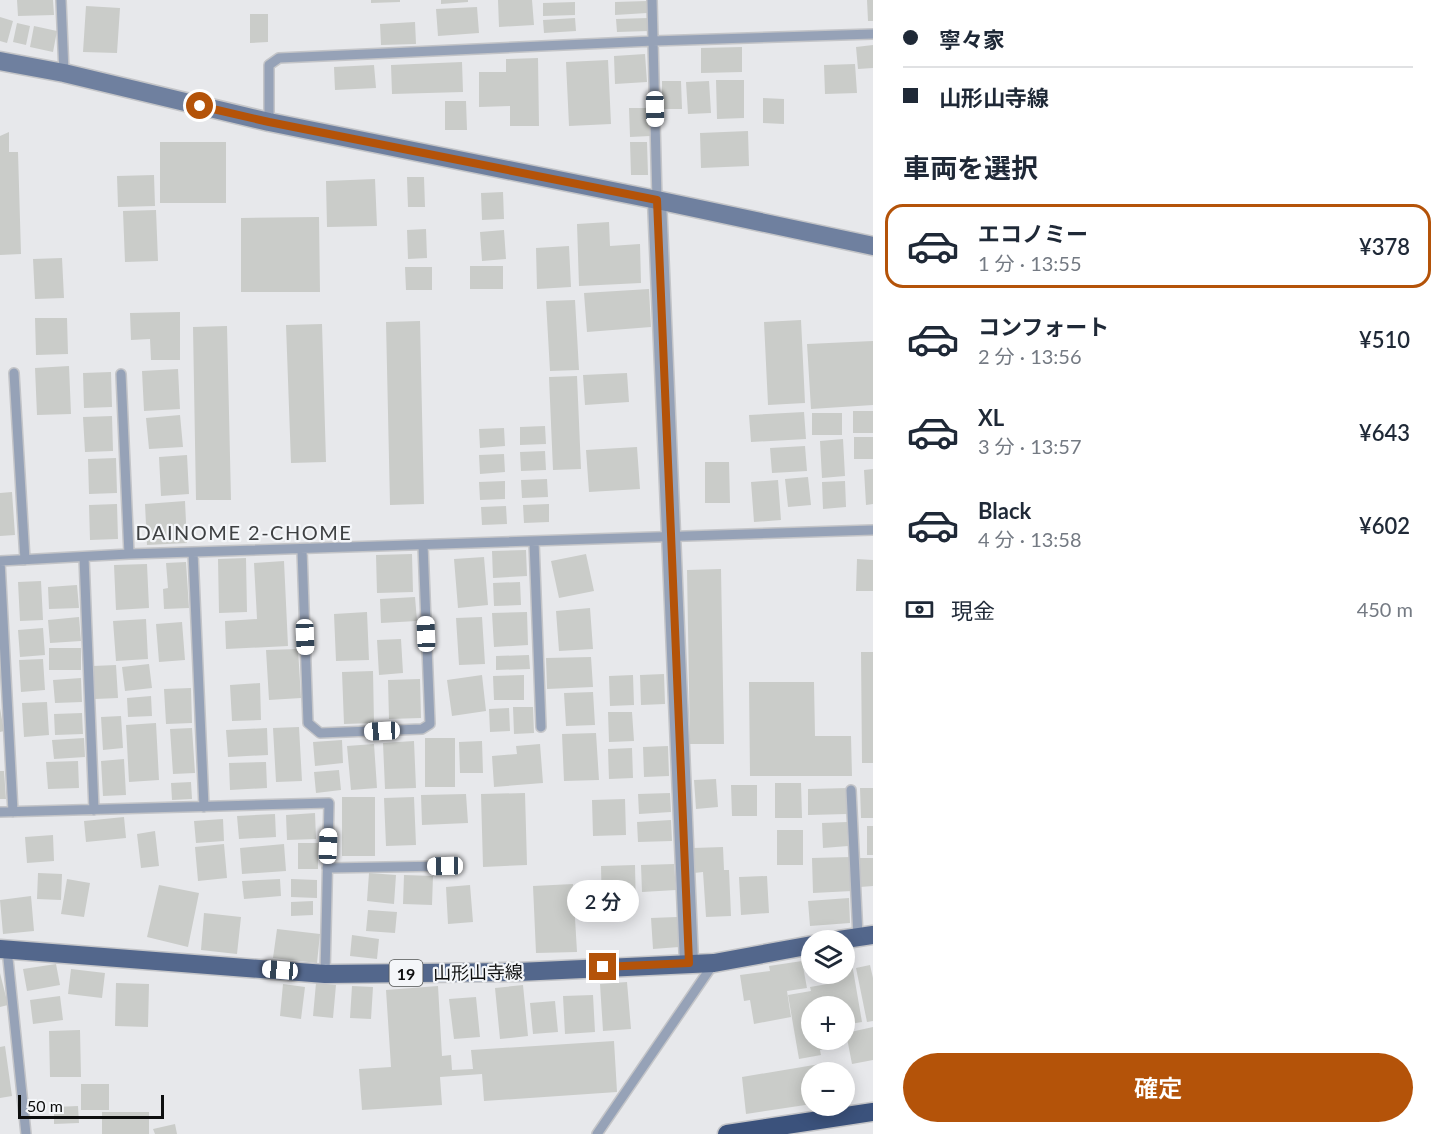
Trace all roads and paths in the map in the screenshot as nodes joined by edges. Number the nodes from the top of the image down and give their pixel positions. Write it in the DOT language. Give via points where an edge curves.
graph roads {
  1 [pos="61,0"];
  2 [pos="652,0"];
  3 [pos="873,34"];
  4 [pos="653,41"];
  5 [pos="0,61"];
  6 [pos="64,73"];
  7 [pos="269,122"];
  8 [pos="657,200"];
  9 [pos="873,246"];
  10 [pos="14,373"];
  11 [pos="121,374"];
  12 [pos="873,530"];
  13 [pos="671,538"];
  14 [pos="534,541"];
  15 [pos="423,545"];
  16 [pos="302,550"];
  17 [pos="193,552"];
  18 [pos="129,554"];
  19 [pos="84,557"];
  20 [pos="25,560"];
  21 [pos="0,561"];
  22 [pos="541,727"];
  23 [pos="851,790"];
  24 [pos="204,807"];
  25 [pos="94,810"];
  26 [pos="0,812"];
  27 [pos="13,812"];
  28 [pos="445,866"];
  29 [pos="327,868"];
  30 [pos="866,936"];
  31 [pos="801,947"];
  32 [pos="3,949"];
  33 [pos="689,963"];
  34 [pos="714,963"];
  35 [pos="325,974"];
  36 [pos="873,1112"];
  37 [pos="26,1134"];
  38 [pos="597,1134"];
  39 [pos="727,1134"];
  1 -- 6 [label="lane"];
  2 -- 4 [label="lane"];
  3 -- 4 [label="lane"];
  4 -- 7 [label="lane" via="279,58 269,65"];
  4 -- 8 [label="lane"];
  5 -- 6 [label="street"];
  6 -- 7 [label="street"];
  7 -- 8 [label="street"];
  8 -- 9 [label="street"];
  8 -- 13 [label="street"];
  10 -- 20 [label="lane"];
  11 -- 18 [label="lane"];
  12 -- 13 [label="lane"];
  13 -- 14 [label="lane"];
  13 -- 33 [label="street"];
  14 -- 15 [label="lane"];
  14 -- 22 [label="lane"];
  15 -- 16 [label="lane"];
  15 -- 16 [label="lane" via="430,724 422,729 332,733 320,733 308,723"];
  16 -- 17 [label="lane"];
  17 -- 18 [label="lane"];
  17 -- 24 [label="lane"];
  18 -- 19 [label="lane"];
  19 -- 20 [label="lane"];
  19 -- 25 [label="lane"];
  20 -- 21 [label="lane"];
  21 -- 27 [label="lane"];
  23 -- 30 [label="lane"];
  24 -- 25 [label="lane"];
  24 -- 29 [label="lane" via="329,803"];
  25 -- 27 [label="lane"];
  26 -- 27 [label="lane"];
  28 -- 29 [label="lane"];
  29 -- 35 [label="lane"];
  31 -- 34 [label="main road, 山形山寺線 / 19"];
  32 -- 35 [label="main road, 山形山寺線 / 19"];
  32 -- 37 [label="lane"];
  33 -- 34 [label="main road, 山形山寺線 / 19"];
  33 -- 35 [label="main road, 山形山寺線 / 19" via="518,972"];
  34 -- 38 [label="lane"];
  36 -- 39 [label="highway"];
}
